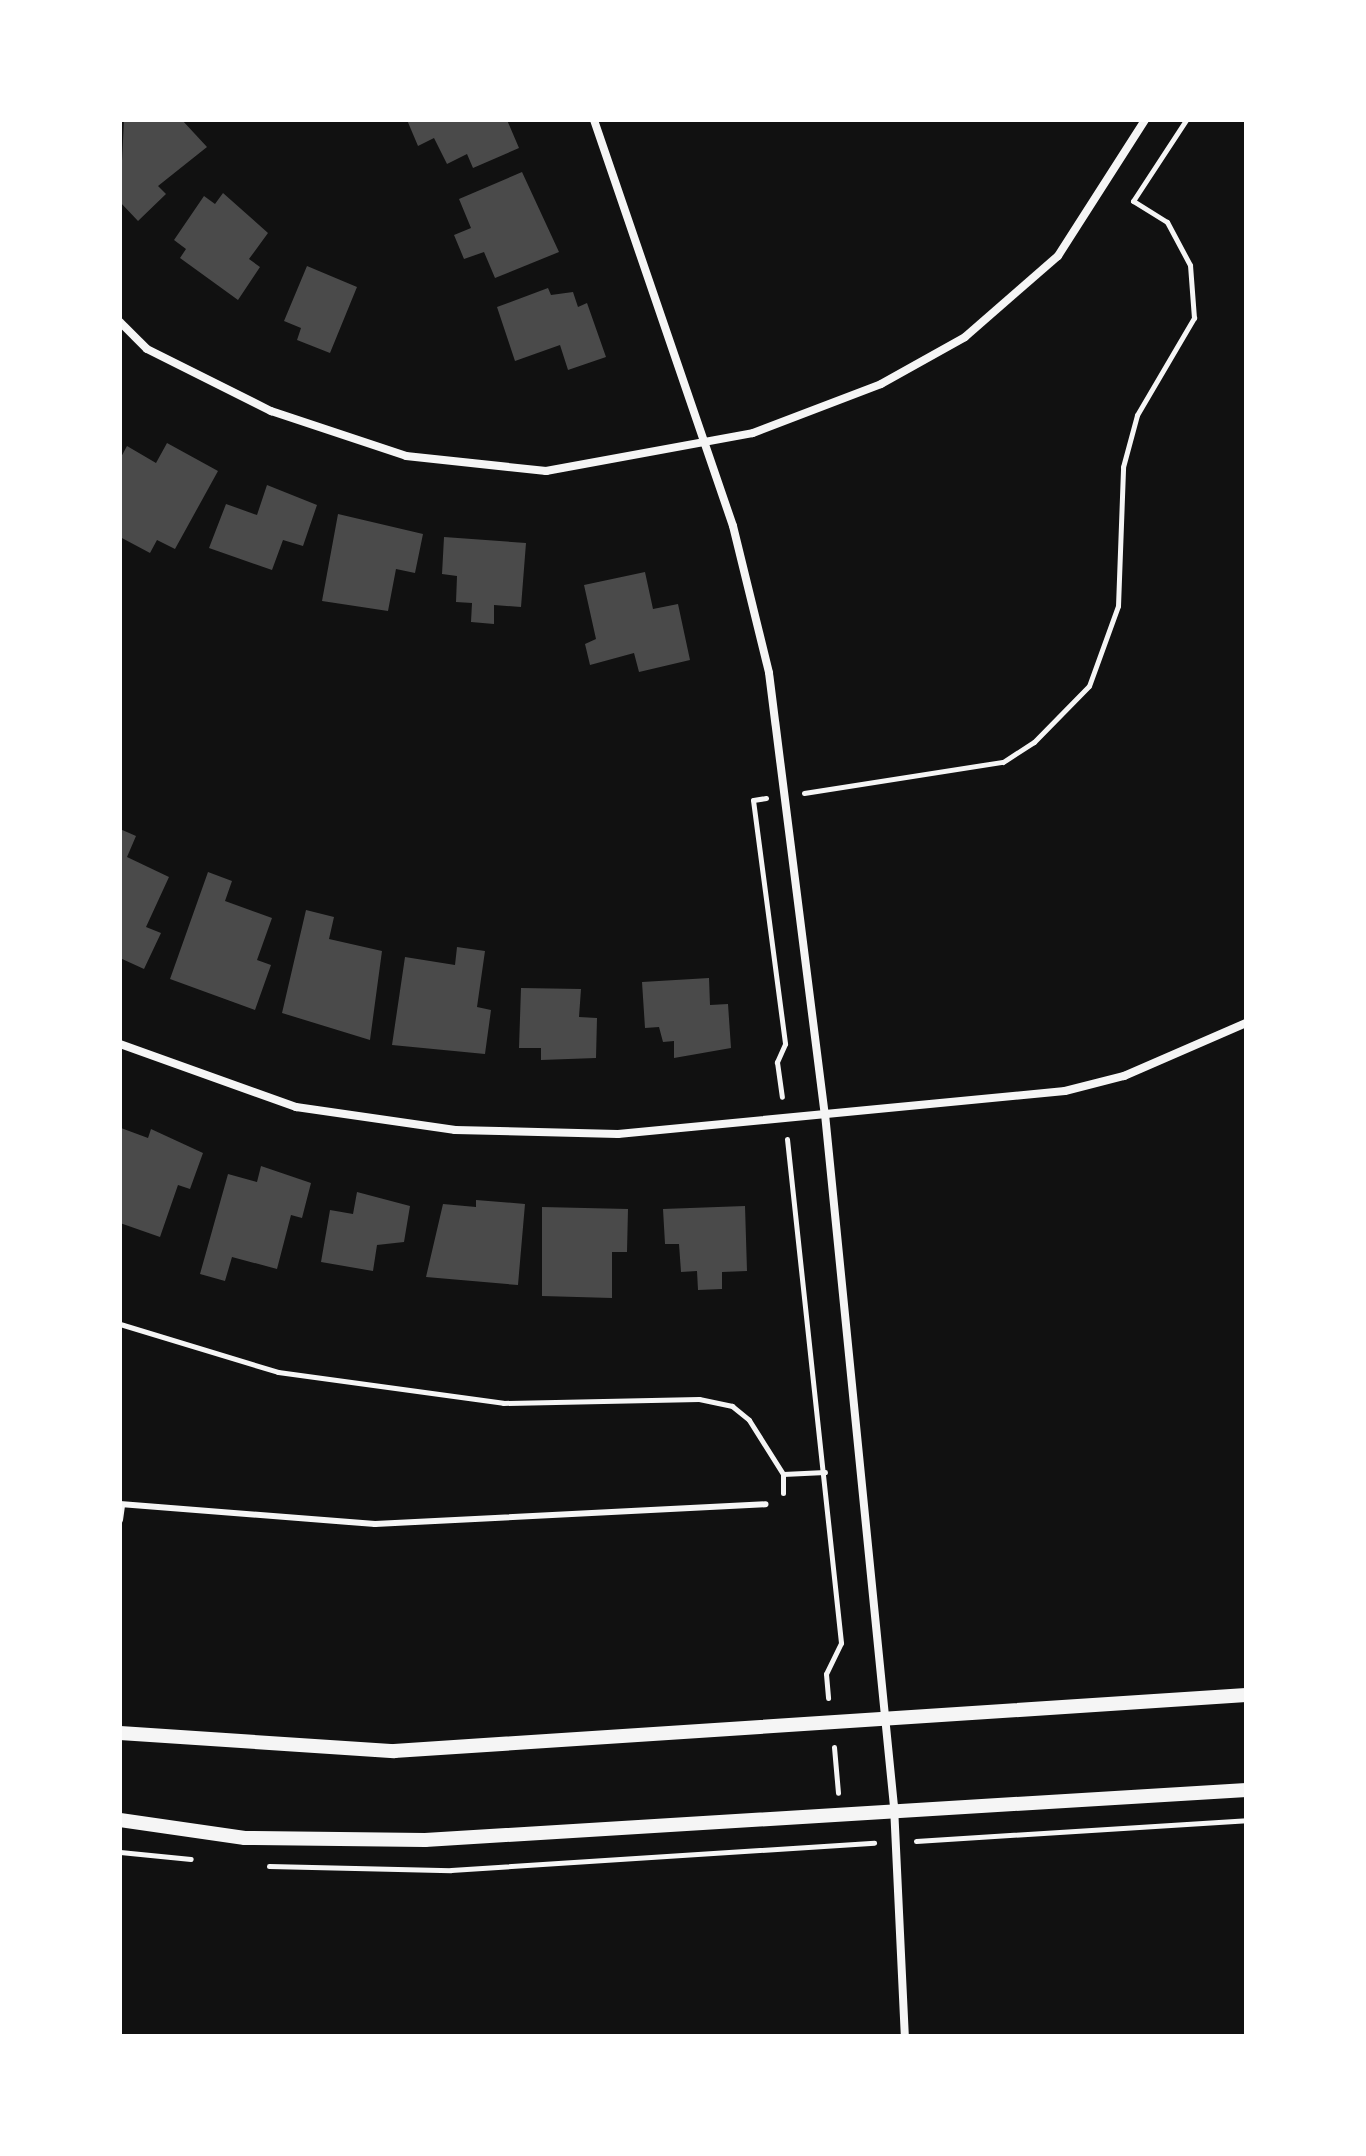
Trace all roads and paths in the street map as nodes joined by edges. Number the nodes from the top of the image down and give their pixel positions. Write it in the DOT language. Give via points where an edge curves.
graph roads {
  1 [pos="594,120"];
  2 [pos="1145,120"];
  3 [pos="1186,120"];
  4 [pos="120,322"];
  5 [pos="702,442"];
  6 [pos="785,796"];
  7 [pos="1246,1023"];
  8 [pos="120,1044"];
  9 [pos="825,1114"];
  10 [pos="784,1118"];
  11 [pos="120,1324"];
  12 [pos="825,1472"];
  13 [pos="121,1504"];
  14 [pos="765,1504"];
  15 [pos="120,1520"];
  16 [pos="1246,1695"];
  17 [pos="884,1722"];
  18 [pos="831,1726"];
  19 [pos="120,1733"];
  20 [pos="1246,1790"];
  21 [pos="894,1806"];
  22 [pos="840,1812"];
  23 [pos="120,1820"];
  24 [pos="905,2036"];
  1 -- 5 [label="street"];
  2 -- 5 [label="street" via="1058,256 965,337 881,384 773,429"];
  3 -- 6 [label="path" via="1133,201 1167,222 1190,265 1194,318 1137,415 1123,467 1118,606 1089,686 1034,742 1003,762"];
  4 -- 5 [label="street" via="147,349 271,411 406,456 546,471"];
  5 -- 6 [label="street" via="733,526 769,673"];
  6 -- 9 [label="street"];
  6 -- 10 [label="path" via="753,800 785,1044 777,1062"];
  7 -- 9 [label="street" via="1124,1076 1065,1091"];
  8 -- 10 [label="street" via="296,1107 455,1130 618,1134"];
  9 -- 10 [label="street"];
  9 -- 17 [label="street"];
  10 -- 12 [label="path"];
  11 -- 12 [label="path" via="278,1372 489,1401 699,1399 732,1406 749,1420 783,1474"];
  12 -- 18 [label="path" via="841,1643 826,1674"];
  13 -- 14 [label="lane" via="375,1524"];
  13 -- 15 [label="lane"];
  16 -- 17 [label="street"];
  17 -- 18 [label="street"];
  17 -- 21 [label="street"];
  18 -- 19 [label="street" via="394,1751"];
  18 -- 22 [label="path"];
  20 -- 21 [label="street"];
  21 -- 22 [label="street"];
  21 -- 24 [label="street"];
  22 -- 23 [label="street" via="604,1834 425,1840 245,1838"];
}
